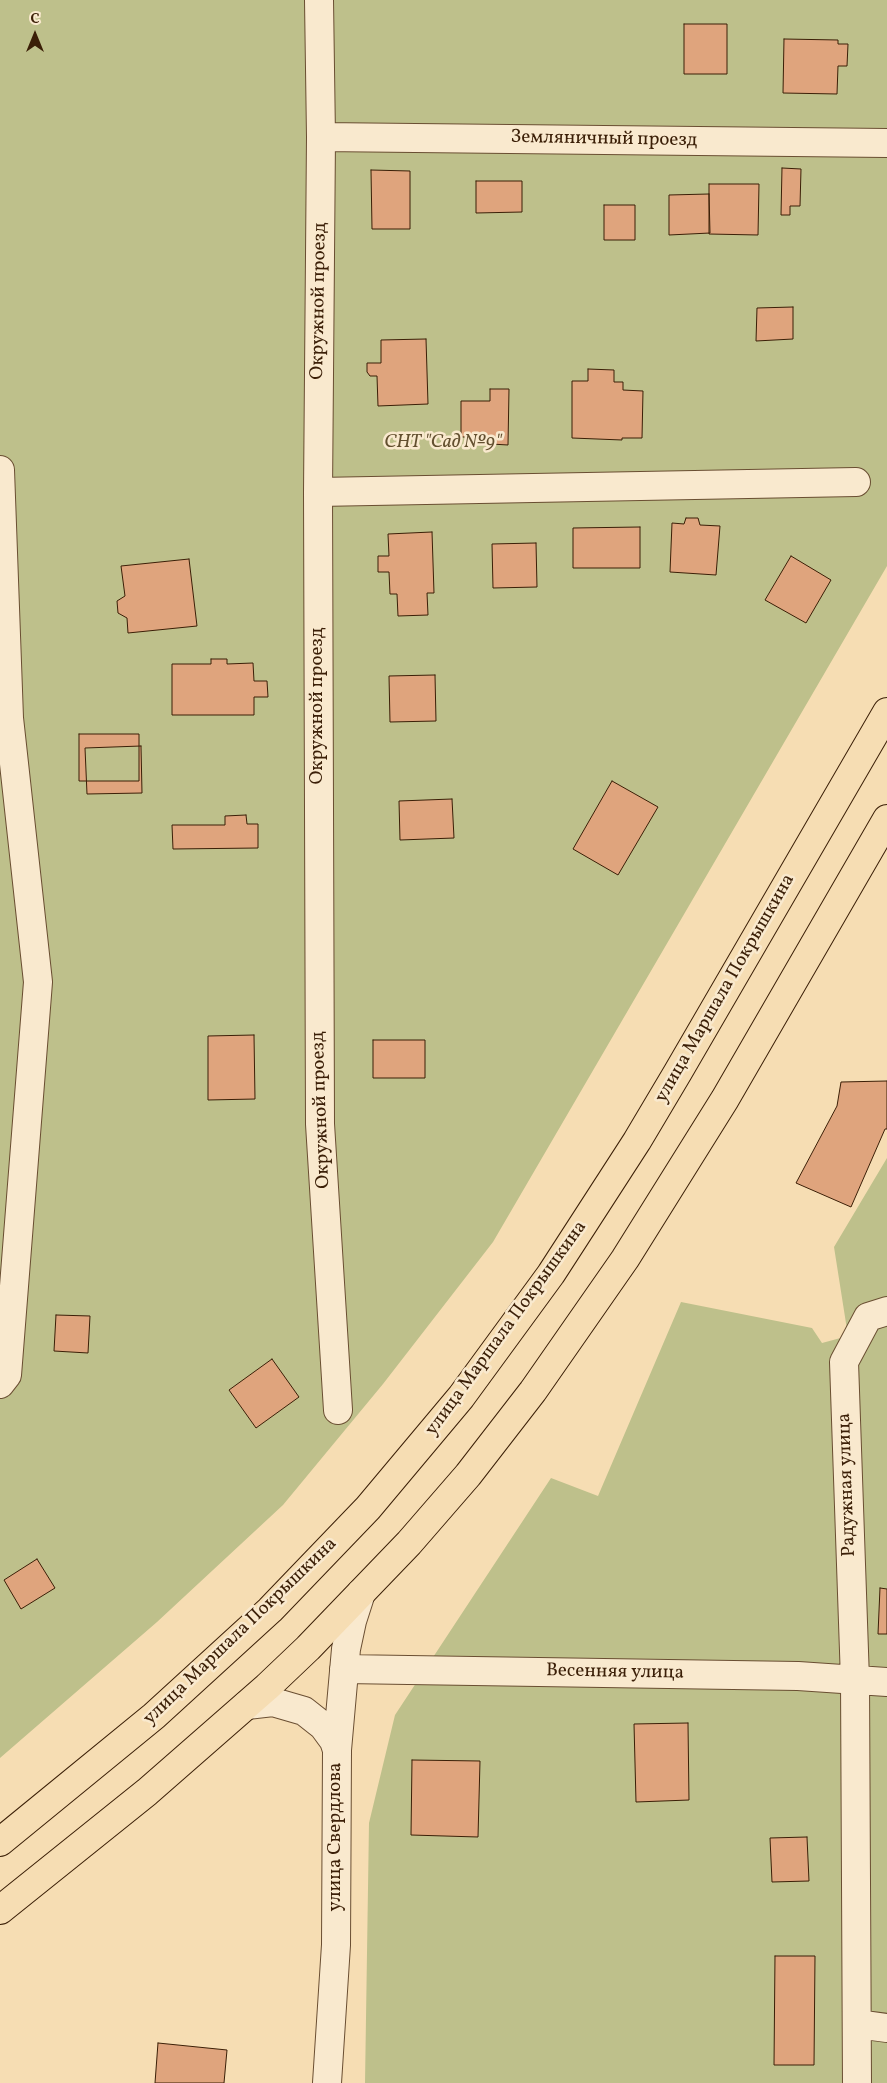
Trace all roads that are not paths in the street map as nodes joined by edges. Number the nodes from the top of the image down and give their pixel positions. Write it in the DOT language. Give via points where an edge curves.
graph roads {
  1 [pos="319,0"];
  2 [pos="321,136"];
  3 [pos="887,143"];
  4 [pos="0,471"];
  5 [pos="856,482"];
  6 [pos="318,492"];
  7 [pos="887,712"];
  8 [pos="5,719"];
  9 [pos="887,819"];
  10 [pos="887,1311"];
  11 [pos="0,1384"];
  12 [pos="338,1410"];
  13 [pos="361,1593"];
  14 [pos="344,1669"];
  15 [pos="855,1680"];
  16 [pos="887,1682"];
  17 [pos="247,1704"];
  18 [pos="337,1750"];
  19 [pos="0,1842"];
  20 [pos="0,1910"];
  21 [pos="857,2024"];
  22 [pos="887,2028"];
  23 [pos="327,2083"];
  24 [pos="857,2083"];
  1 -- 2 [label="street, Окружной проезд"];
  2 -- 3 [label="street, Земляничный проезд"];
  2 -- 6 [label="street, Окружной проезд"];
  4 -- 8 [label="street"];
  5 -- 6 [label="street"];
  6 -- 12 [label="street, Окружной проезд" via="320,1124"];
  7 -- 19 [label="main road, улица Маршала Покрышкина" via="632,1149 541,1288 461,1397 368,1508 270,1610 154,1716"];
  8 -- 11 [label="street" via="38,982 7,1375"];
  9 -- 13 [label="main road" via="706,1130 595,1303 468,1475"];
  10 -- 15 [label="street, Радужная улица" via="868,1317 844,1362"];
  13 -- 14 [label="street, улица Свердлова" via="348,1635"];
  13 -- 17 [label="main road"];
  14 -- 15 [label="street, Весенняя улица" via="798,1676"];
  14 -- 18 [label="street, улица Свердлова"];
  15 -- 16 [label="street, Весенняя улица"];
  15 -- 21 [label="street, Радужная улица"];
  17 -- 18 [label="street" via="273,1702 304,1710 324,1726"];
  17 -- 20 [label="main road" via="147,1792"];
  18 -- 23 [label="street, улица Свердлова" via="336,1945"];
  21 -- 22 [label="street"];
  21 -- 24 [label="street, Радужная улица"];
}
